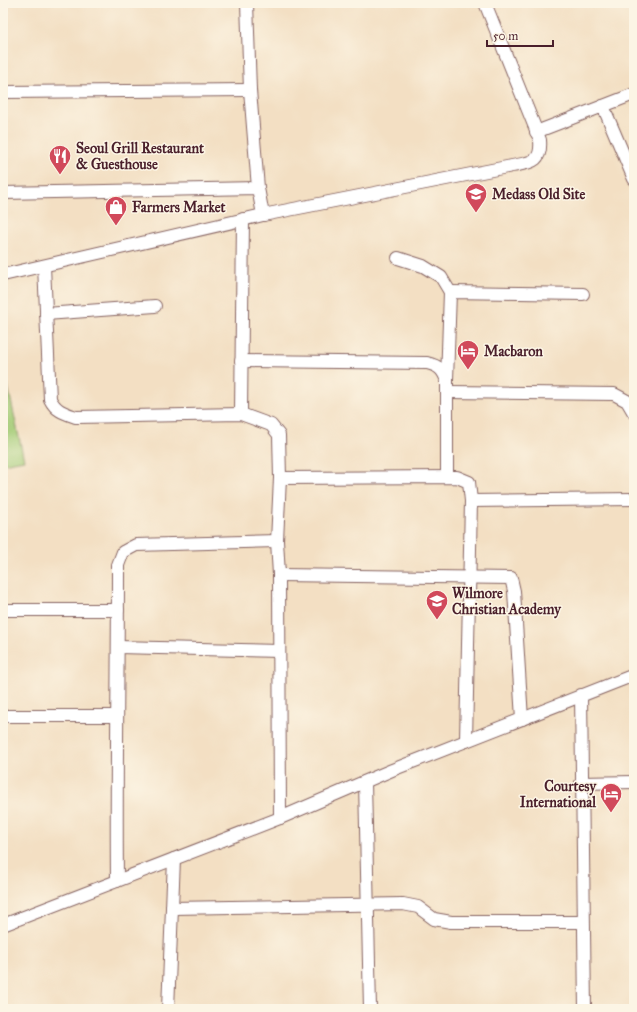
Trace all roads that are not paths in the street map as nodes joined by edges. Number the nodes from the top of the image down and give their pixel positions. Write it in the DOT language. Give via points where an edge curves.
graph roads {
  1 [pos="247,3"];
  2 [pos="485,3"];
  3 [pos="250,90"];
  4 [pos="3,92"];
  5 [pos="634,94"];
  6 [pos="603,106"];
  7 [pos="536,132"];
  8 [pos="634,179"];
  9 [pos="258,188"];
  10 [pos="3,193"];
  11 [pos="263,215"];
  12 [pos="243,219"];
  13 [pos="398,258"];
  14 [pos="44,266"];
  15 [pos="3,275"];
  16 [pos="450,292"];
  17 [pos="583,294"];
  18 [pos="155,306"];
  19 [pos="46,314"];
  20 [pos="241,361"];
  21 [pos="448,386"];
  22 [pos="634,413"];
  23 [pos="241,414"];
  24 [pos="447,476"];
  25 [pos="280,478"];
  26 [pos="634,499"];
  27 [pos="471,501"];
  28 [pos="277,541"];
  29 [pos="279,575"];
  30 [pos="470,576"];
  31 [pos="3,610"];
  32 [pos="118,610"];
  33 [pos="118,647"];
  34 [pos="279,651"];
  35 [pos="634,675"];
  36 [pos="581,695"];
  37 [pos="3,716"];
  38 [pos="116,716"];
  39 [pos="522,719"];
  40 [pos="466,741"];
  41 [pos="365,782"];
  42 [pos="634,782"];
  43 [pos="581,783"];
  44 [pos="280,818"];
  45 [pos="174,859"];
  46 [pos="117,881"];
  47 [pos="367,906"];
  48 [pos="172,908"];
  49 [pos="583,922"];
  50 [pos="3,925"];
  51 [pos="168,1009"];
  52 [pos="370,1009"];
  53 [pos="585,1009"];
  1 -- 3 [label="street"];
  2 -- 7 [label="street"];
  3 -- 4 [label="street"];
  3 -- 9 [label="street"];
  5 -- 6 [label="street"];
  6 -- 7 [label="street"];
  6 -- 8 [label="street"];
  7 -- 11 [label="street" via="540,140 540,154 527,163"];
  9 -- 10 [label="street"];
  9 -- 11 [label="street"];
  11 -- 12 [label="street"];
  12 -- 14 [label="street"];
  12 -- 20 [label="street"];
  13 -- 16 [label="street" via="423,266 441,277"];
  14 -- 15 [label="street"];
  14 -- 19 [label="street"];
  16 -- 17 [label="street"];
  16 -- 21 [label="street"];
  18 -- 19 [label="street"];
  19 -- 23 [label="street" via="50,399 54,407 61,412 76,417"];
  20 -- 21 [label="street" via="427,363 444,371"];
  20 -- 23 [label="street"];
  21 -- 22 [label="street" via="614,394 627,401"];
  21 -- 24 [label="street"];
  23 -- 25 [label="street" via="271,425 279,435"];
  24 -- 25 [label="street"];
  24 -- 27 [label="street" via="469,482"];
  25 -- 28 [label="street"];
  26 -- 27 [label="street"];
  27 -- 30 [label="street"];
  28 -- 29 [label="street"];
  28 -- 32 [label="street" via="136,545 123,552 118,565"];
  29 -- 30 [label="street"];
  29 -- 34 [label="street"];
  30 -- 39 [label="street" via="511,578 513,582"];
  30 -- 40 [label="street"];
  31 -- 32 [label="street"];
  32 -- 33 [label="street"];
  33 -- 34 [label="street"];
  33 -- 38 [label="street"];
  34 -- 44 [label="street"];
  35 -- 36 [label="street"];
  36 -- 39 [label="street"];
  36 -- 43 [label="street"];
  37 -- 38 [label="street"];
  38 -- 46 [label="street"];
  39 -- 40 [label="street"];
  40 -- 41 [label="street"];
  41 -- 44 [label="street"];
  41 -- 47 [label="street"];
  42 -- 43 [label="street"];
  43 -- 49 [label="street"];
  44 -- 45 [label="street"];
  45 -- 46 [label="street"];
  45 -- 48 [label="street"];
  46 -- 50 [label="street"];
  47 -- 48 [label="street"];
  47 -- 49 [label="street" via="403,904 418,907 434,919 451,922"];
  47 -- 52 [label="street"];
  48 -- 51 [label="street"];
  49 -- 53 [label="street"];
}
